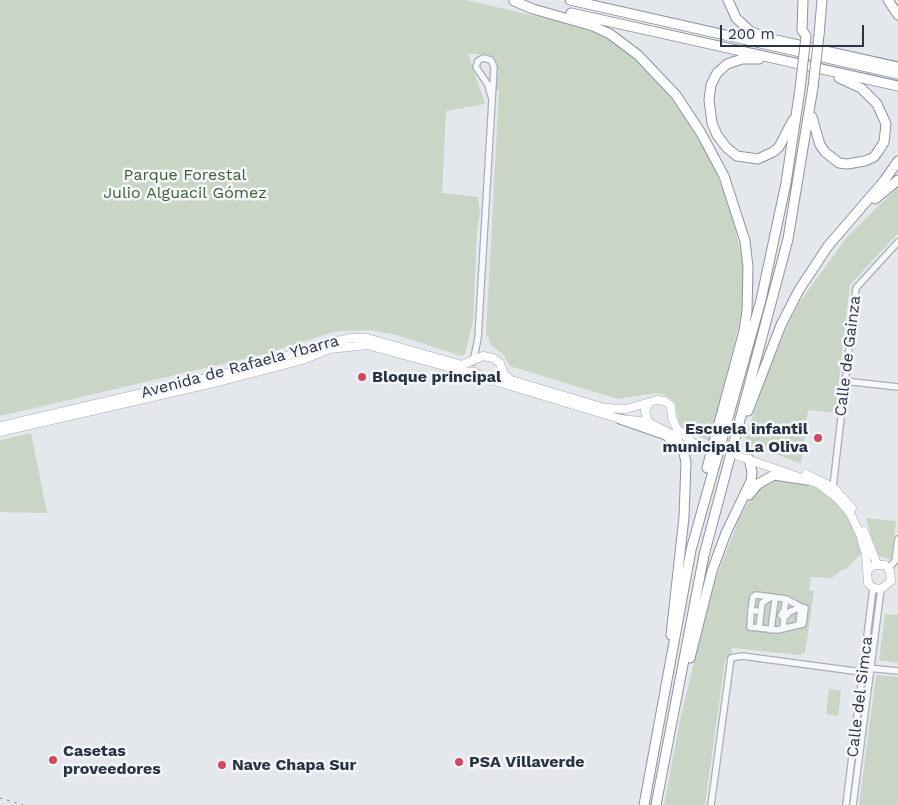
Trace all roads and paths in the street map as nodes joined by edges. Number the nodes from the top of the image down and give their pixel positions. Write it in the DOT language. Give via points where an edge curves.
graph roads {
  1 [pos="512,0"];
  2 [pos="570,0"];
  3 [pos="728,0"];
  4 [pos="803,0"];
  5 [pos="809,0"];
  6 [pos="822,0"];
  7 [pos="888,0"];
  8 [pos="898,15"];
  9 [pos="806,36"];
  10 [pos="772,58"];
  11 [pos="786,62"];
  12 [pos="898,67"];
  13 [pos="898,74"];
  14 [pos="898,86"];
  15 [pos="491,96"];
  16 [pos="811,111"];
  17 [pos="797,117"];
  18 [pos="898,161"];
  19 [pos="898,180"];
  20 [pos="842,230"];
  21 [pos="898,242"];
  22 [pos="478,338"];
  23 [pos="490,357"];
  24 [pos="475,360"];
  25 [pos="500,363"];
  26 [pos="475,372"];
  27 [pos="490,378"];
  28 [pos="844,381"];
  29 [pos="898,387"];
  30 [pos="649,403"];
  31 [pos="672,418"];
  32 [pos="620,419"];
  33 [pos="648,422"];
  34 [pos="0,426"];
  35 [pos="659,427"];
  36 [pos="0,432"];
  37 [pos="675,437"];
  38 [pos="693,443"];
  39 [pos="708,447"];
  40 [pos="738,456"];
  41 [pos="749,459"];
  42 [pos="728,460"];
  43 [pos="685,475"];
  44 [pos="807,480"];
  45 [pos="834,487"];
  46 [pos="705,496"];
  47 [pos="898,539"];
  48 [pos="720,548"];
  49 [pos="877,564"];
  50 [pos="888,568"];
  51 [pos="868,570"];
  52 [pos="889,584"];
  53 [pos="898,587"];
  54 [pos="877,589"];
  55 [pos="771,599"];
  56 [pos="802,607"];
  57 [pos="758,610"];
  58 [pos="773,610"];
  59 [pos="785,610"];
  60 [pos="759,628"];
  61 [pos="783,629"];
  62 [pos="771,630"];
  63 [pos="866,670"];
  64 [pos="898,671"];
  65 [pos="668,675"];
  66 [pos="673,711"];
  67 [pos="644,805"];
  68 [pos="656,805"];
  69 [pos="711,805"];
  70 [pos="846,805"];
  71 [pos="853,805"];
  1 -- 10 [label="highway"];
  1 -- 46 [label="highway" via="593,26 638,55 680,101 702,133 724,176 744,241 748,267 747,303 744,331 707,468"];
  2 -- 13 [label="highway"];
  3 -- 12 [label="highway" via="736,18 750,31 767,38"];
  4 -- 9 [label="highway" via="802,30"];
  5 -- 9 [label="highway"];
  6 -- 16 [label="highway, bridge"];
  7 -- 8 [label="highway"];
  9 -- 17 [label="highway, bridge"];
  10 -- 11 [label="highway"];
  10 -- 17 [label="highway" via="742,59 727,64 717,74 709,100 716,135 737,156 758,159 776,150"];
  11 -- 14 [label="highway"];
  11 -- 16 [label="highway" via="850,82 865,91 882,113 886,124 884,142 874,157 858,163 839,162 820,145"];
  15 -- 15 [label="street" via="494,67 490,60 484,58 476,67"];
  15 -- 22 [label="street"];
  16 -- 42 [label="highway" via="788,239"];
  17 -- 46 [label="highway" via="761,300"];
  18 -- 20 [label="highway"];
  19 -- 20 [label="highway"];
  20 -- 42 [label="highway" via="814,266 789,310"];
  21 -- 28 [label="street, Calle de Gainza" via="856,288"];
  22 -- 23 [label="street" via="480,349"];
  22 -- 24 [label="street"];
  23 -- 24 [label="main road, Avenida de Rafaela Ybarra"];
  23 -- 25 [label="main road"];
  24 -- 26 [label="main road"];
  24 -- 34 [label="main road, Avenida de Rafaela Ybarra" via="462,365 381,341 351,338 245,369"];
  25 -- 27 [label="main road" via="500,374"];
  25 -- 30 [label="main road" via="504,374 511,380 605,408 626,409"];
  26 -- 27 [label="main road, Avenida de Rafaela Ybarra"];
  26 -- 36 [label="main road, Avenida de Rafaela Ybarra" via="380,348 352,345 222,381"];
  27 -- 32 [label="main road, Avenida de Rafaela Ybarra"];
  28 -- 29 [label="street"];
  28 -- 45 [label="street, Calle de Gainza"];
  30 -- 31 [label="main road" via="665,401 671,406"];
  30 -- 33 [label="main road" via="645,412"];
  31 -- 35 [label="main road" via="667,425"];
  31 -- 38 [label="main road" via="680,433"];
  32 -- 33 [label="main road, Avenida de Rafaela Ybarra"];
  32 -- 43 [label="highway" via="673,440 682,455"];
  33 -- 35 [label="main road, Avenida de Rafaela Ybarra"];
  35 -- 37 [label="main road, Avenida de Rafaela Ybarra"];
  37 -- 38 [label="main road, Avenida de Rafaela Ybarra"];
  37 -- 43 [label="highway" via="684,452"];
  38 -- 39 [label="main road, Avenida de Rafaela Ybarra"];
  40 -- 41 [label="main road"];
  41 -- 44 [label="main road"];
  41 -- 45 [label="main road" via="808,474"];
  41 -- 48 [label="highway" via="751,481"];
  42 -- 66 [label="highway" via="704,555"];
  43 -- 65 [label="highway" via="684,517"];
  44 -- 48 [label="highway" via="778,474 761,481 750,493"];
  44 -- 51 [label="main road" via="829,490 850,513 860,534"];
  45 -- 49 [label="main road" via="859,519"];
  46 -- 65 [label="highway" via="691,550"];
  47 -- 50 [label="street" via="895,561"];
  48 -- 66 [label="highway" via="705,593 682,690"];
  49 -- 50 [label="main road"];
  49 -- 51 [label="main road"];
  50 -- 52 [label="main road" via="892,574"];
  51 -- 54 [label="main road" via="867,580"];
  52 -- 53 [label="main road"];
  52 -- 54 [label="main road"];
  54 -- 63 [label="street, Calle del Simca"];
  55 -- 57 [label="street"];
  55 -- 57 [label="street" via="754,595"];
  55 -- 58 [label="street"];
  55 -- 59 [label="street"];
  56 -- 59 [label="street"];
  56 -- 59 [label="street"];
  56 -- 61 [label="street" via="805,608 803,624"];
  57 -- 58 [label="street"];
  57 -- 58 [label="street" via="768,601"];
  57 -- 60 [label="street"];
  57 -- 60 [label="street" via="750,626"];
  58 -- 59 [label="street"];
  58 -- 62 [label="street"];
  59 -- 61 [label="street"];
  60 -- 62 [label="street"];
  61 -- 62 [label="street"];
  63 -- 64 [label="street"];
  63 -- 69 [label="street" via="742,656 731,658"];
  63 -- 70 [label="street, Calle del Simca"];
  63 -- 71 [label="street, Calle del Simca"];
  65 -- 67 [label="highway"];
  66 -- 68 [label="highway"];
}
